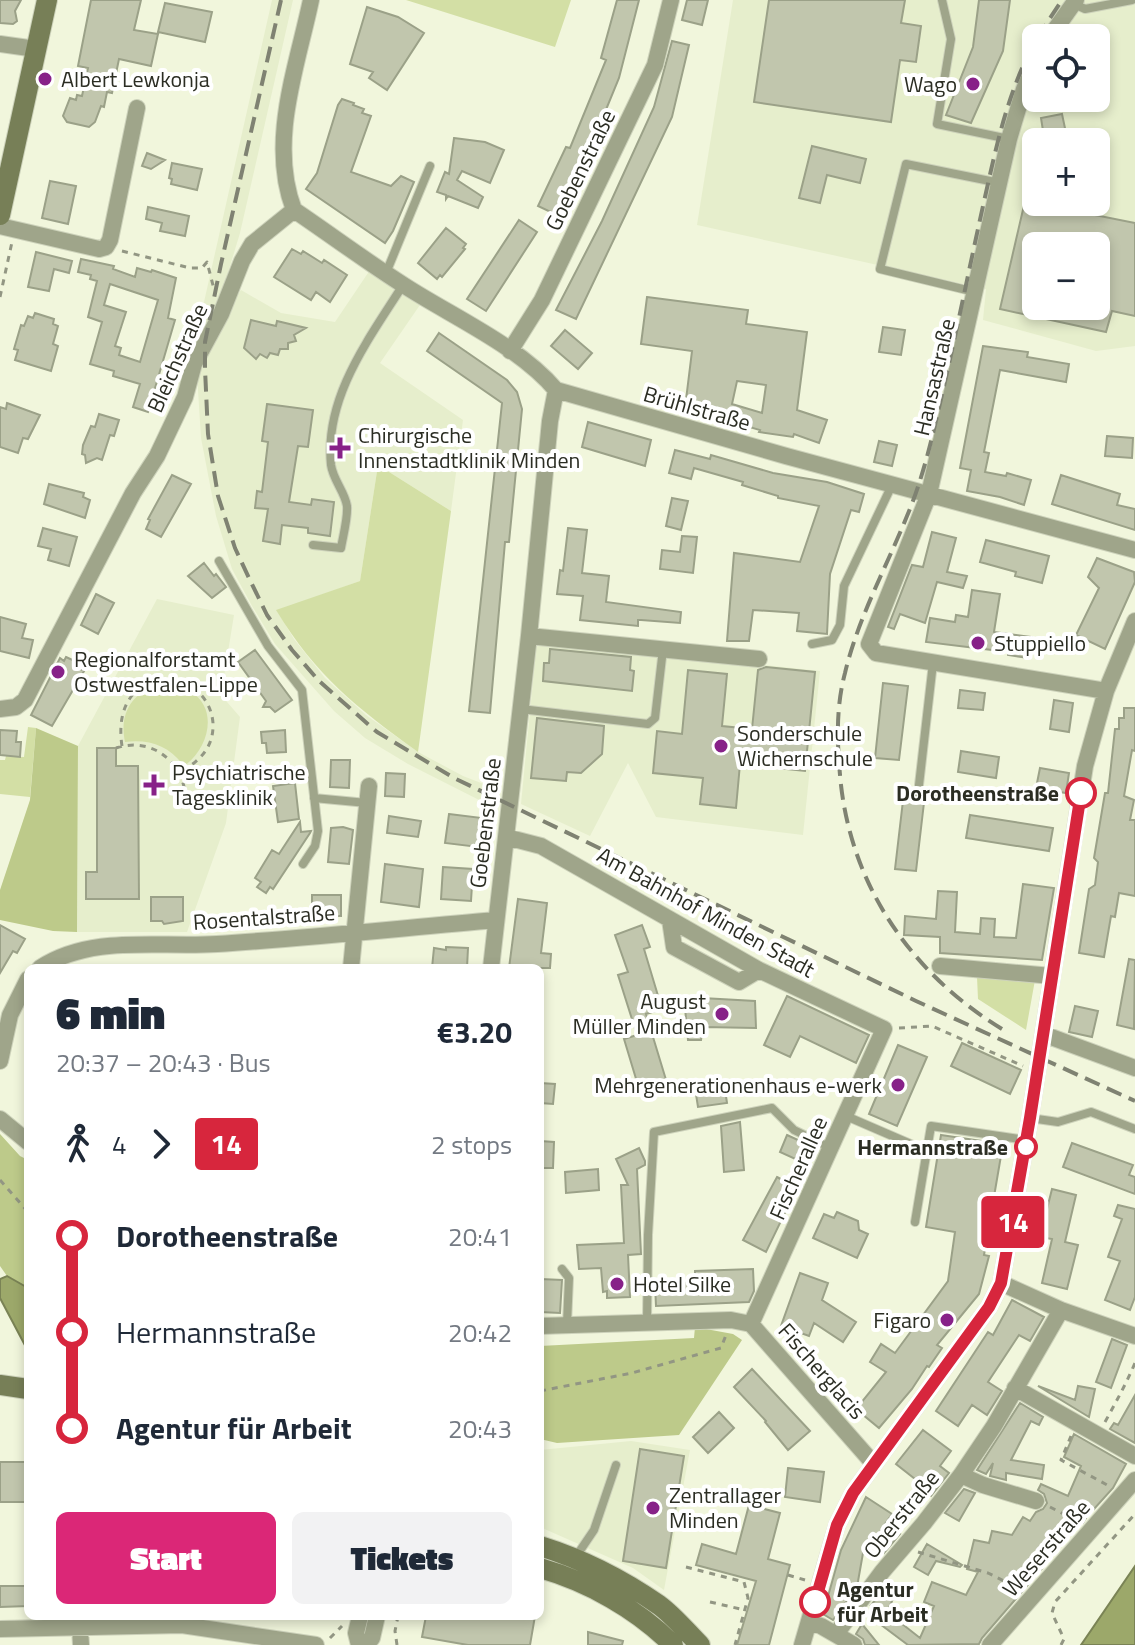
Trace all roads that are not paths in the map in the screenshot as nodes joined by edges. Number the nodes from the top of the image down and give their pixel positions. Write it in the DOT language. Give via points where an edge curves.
graph roads {
  1 [pos="47,0"];
  2 [pos="311,0"];
  3 [pos="671,0"];
  4 [pos="942,0"];
  5 [pos="1132,0"];
  6 [pos="1075,2"];
  7 [pos="1059,24"];
  8 [pos="0,44"];
  9 [pos="36,49"];
  10 [pos="1022,96"];
  11 [pos="137,108"];
  12 [pos="1009,139"];
  13 [pos="430,166"];
  14 [pos="1000,183"];
  15 [pos="294,210"];
  16 [pos="0,215"];
  17 [pos="0,226"];
  18 [pos="386,273"];
  19 [pos="403,285"];
  20 [pos="976,292"];
  21 [pos="510,351"];
  22 [pos="556,390"];
  23 [pos="893,484"];
  24 [pos="929,494"];
  25 [pos="313,545"];
  26 [pos="1135,550"];
  27 [pos="219,561"];
  28 [pos="1135,621"];
  29 [pos="529,636"];
  30 [pos="812,644"];
  31 [pos="663,649"];
  32 [pos="759,659"];
  33 [pos="924,661"];
  34 [pos="1106,691"];
  35 [pos="0,709"];
  36 [pos="521,709"];
  37 [pos="919,785"];
  38 [pos="368,794"];
  39 [pos="314,798"];
  40 [pos="506,837"];
  41 [pos="303,864"];
  42 [pos="496,920"];
  43 [pos="357,932"];
  44 [pos="46,964"];
  45 [pos="352,964"];
  46 [pos="491,964"];
  47 [pos="940,966"];
  48 [pos="1052,976"];
  49 [pos="24,987"];
  50 [pos="884,1029"];
  51 [pos="1043,1034"];
  52 [pos="0,1061"];
  53 [pos="1135,1068"];
  54 [pos="846,1116"];
  55 [pos="1030,1118"];
  56 [pos="0,1119"];
  57 [pos="1135,1129"];
  58 [pos="24,1139"];
  59 [pos="1027,1141"];
  60 [pos="832,1149"];
  61 [pos="927,1151"];
  62 [pos="915,1222"];
  63 [pos="562,1269"];
  64 [pos="1001,1283"];
  65 [pos="1061,1310"];
  66 [pos="647,1323"];
  67 [pos="567,1324"];
  68 [pos="751,1324"];
  69 [pos="544,1326"];
  70 [pos="1135,1336"];
  71 [pos="0,1385"];
  72 [pos="24,1388"];
  73 [pos="1015,1388"];
  74 [pos="0,1396"];
  75 [pos="24,1399"];
  76 [pos="1135,1456"];
  77 [pos="873,1463"];
  78 [pos="616,1465"];
  79 [pos="961,1475"];
  80 [pos="1135,1480"];
  81 [pos="1036,1501"];
  82 [pos="544,1547"];
  83 [pos="575,1558"];
  84 [pos="544,1570"];
  85 [pos="366,1620"];
  86 [pos="367,1620"];
  87 [pos="809,1622"];
  88 [pos="80,1628"];
  89 [pos="0,1629"];
  90 [pos="836,1634"];
  91 [pos="803,1644"];
  92 [pos="81,1645"];
  93 [pos="316,1645"];
  94 [pos="359,1645"];
  95 [pos="366,1645"];
  96 [pos="673,1645"];
  97 [pos="700,1645"];
  98 [pos="854,1645"];
  99 [pos="990,1645"];
  1 -- 9 [label="street"];
  2 -- 15 [label="street" via="283,144 283,170"];
  3 -- 21 [label="street, Goebenstraße" via="655,65 542,300"];
  4 -- 12 [label="lane" via="951,39 937,124"];
  5 -- 6 [label="lane" via="1085,9"];
  6 -- 7 [label="street"];
  8 -- 9 [label="street"];
  9 -- 16 [label="street"];
  10 -- 12 [label="street, Hansastraße"];
  11 -- 17 [label="street" via="106,247"];
  12 -- 14 [label="street, Hansastraße"];
  13 -- 18 [label="lane"];
  14 -- 20 [label="street, Hansastraße"];
  14 -- 20 [label="lane" via="906,164 880,269"];
  15 -- 18 [label="street, Brühlstraße"];
  15 -- 35 [label="street, Bleichstraße" via="252,244 157,456 25,700"];
  18 -- 19 [label="street, Brühlstraße"];
  19 -- 21 [label="street, Brühlstraße"];
  19 -- 25 [label="lane" via="359,355 337,406 331,466 347,505 341,548"];
  20 -- 24 [label="street, Hansastraße"];
  21 -- 22 [label="street, Brühlstraße"];
  22 -- 23 [label="street, Brühlstraße"];
  22 -- 29 [label="street, Goebenstraße"];
  23 -- 24 [label="street, Brühlstraße"];
  23 -- 30 [label="lane" via="844,586 840,625 832,640"];
  24 -- 26 [label="street, Brühlstraße"];
  24 -- 33 [label="street, Hansastraße" via="869,638 876,653"];
  27 -- 39 [label="lane" via="268,646 302,690"];
  28 -- 34 [label="street"];
  29 -- 31 [label="street"];
  29 -- 36 [label="street, Goebenstraße"];
  31 -- 32 [label="street"];
  31 -- 36 [label="lane" via="655,718 648,724"];
  33 -- 34 [label="street"];
  33 -- 37 [label="lane"];
  34 -- 48 [label="street" via="1085,766"];
  36 -- 40 [label="street, Goebenstraße"];
  38 -- 39 [label="lane"];
  38 -- 43 [label="street"];
  39 -- 41 [label="lane" via="318,831"];
  40 -- 42 [label="street, Goebenstraße"];
  40 -- 50 [label="street, Am Bahnhof Minden Stadt" via="541,846 759,970"];
  42 -- 43 [label="street, Rosentalstraße"];
  42 -- 46 [label="street, Goebenstraße"];
  43 -- 44 [label="street, Rosentalstraße" via="217,944 90,947"];
  43 -- 45 [label="street"];
  47 -- 48 [label="street"];
  48 -- 51 [label="street"];
  49 -- 52 [label="street" via="10,1015"];
  50 -- 54 [label="street, Fischerallee"];
  51 -- 53 [label="street"];
  51 -- 55 [label="street"];
  54 -- 60 [label="street, Fischerallee"];
  54 -- 61 [label="lane"];
  55 -- 57 [label="lane" via="1058,1122 1091,1112"];
  55 -- 59 [label="street"];
  56 -- 58 [label="street"];
  59 -- 61 [label="lane" via="931,1126"];
  59 -- 64 [label="street"];
  60 -- 66 [label="lane" via="794,1130 772,1108 654,1132"];
  60 -- 68 [label="street, Fischerallee"];
  61 -- 62 [label="lane"];
  63 -- 67 [label="lane" via="569,1278"];
  64 -- 65 [label="street"];
  64 -- 77 [label="street" via="989,1307"];
  65 -- 70 [label="street"];
  65 -- 73 [label="street, Oberstraße"];
  66 -- 67 [label="street, Fischerglacis"];
  66 -- 68 [label="street, Fischerglacis"];
  67 -- 69 [label="street, Fischerglacis"];
  68 -- 77 [label="street, Fischerglacis"];
  71 -- 72 [label="street"];
  73 -- 76 [label="street"];
  73 -- 79 [label="street, Oberstraße"];
  74 -- 75 [label="street"];
  77 -- 87 [label="street" via="837,1525"];
  78 -- 83 [label="lane" via="594,1530"];
  79 -- 81 [label="street, Oberstraße"];
  79 -- 90 [label="street, Oberstraße"];
  80 -- 99 [label="street, Weserstraße"];
  82 -- 83 [label="street"];
  83 -- 97 [label="street" via="661,1606"];
  84 -- 96 [label="street" via="598,1590"];
  85 -- 94 [label="street" via="356,1633"];
  86 -- 95 [label="street" via="372,1638"];
  87 -- 90 [label="street"];
  87 -- 91 [label="street"];
  88 -- 89 [label="street"];
  88 -- 92 [label="street"];
  88 -- 93 [label="street" via="182,1625"];
  90 -- 98 [label="street"];
}
